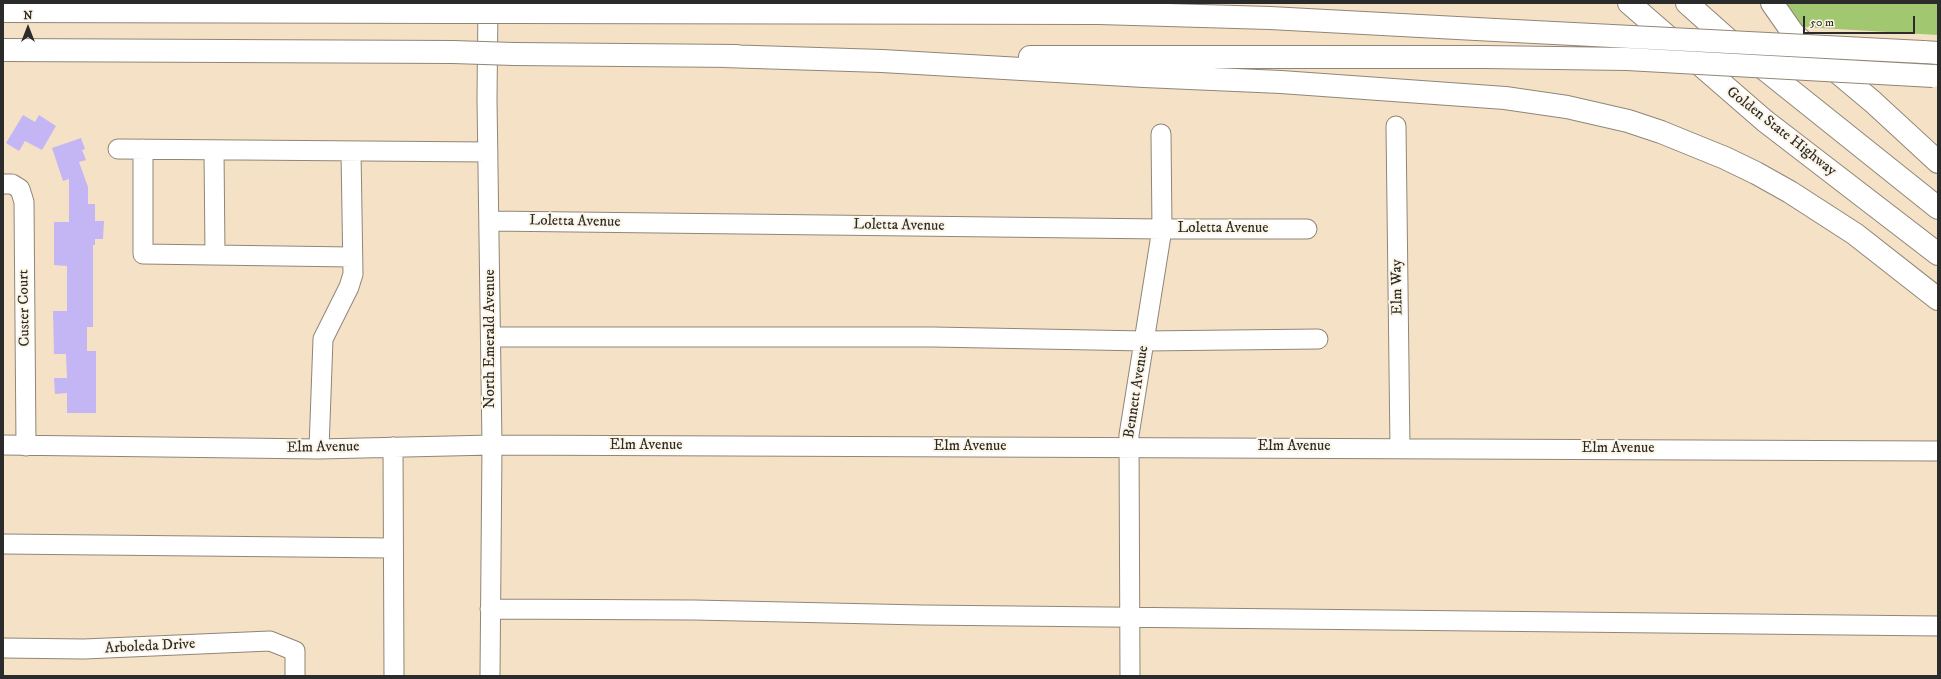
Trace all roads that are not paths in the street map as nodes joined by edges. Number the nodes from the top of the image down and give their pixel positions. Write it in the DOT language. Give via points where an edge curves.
graph roads {
  1 [pos="488,3"];
  2 [pos="1629,3"];
  3 [pos="1687,3"];
  4 [pos="1772,3"];
  5 [pos="3,11"];
  6 [pos="3,50"];
  7 [pos="1930,53"];
  8 [pos="723,56"];
  9 [pos="1936,76"];
  10 [pos="1396,126"];
  11 [pos="1162,134"];
  12 [pos="118,149"];
  13 [pos="143,149"];
  14 [pos="214,150"];
  15 [pos="351,151"];
  16 [pos="488,152"];
  17 [pos="1938,162"];
  18 [pos="3,184"];
  19 [pos="1938,208"];
  20 [pos="490,221"];
  21 [pos="1162,229"];
  22 [pos="1307,229"];
  23 [pos="1938,254"];
  24 [pos="215,255"];
  25 [pos="352,257"];
  26 [pos="1938,299"];
  27 [pos="491,337"];
  28 [pos="1318,339"];
  29 [pos="1145,341"];
  30 [pos="3,445"];
  31 [pos="26,446"];
  32 [pos="492,446"];
  33 [pos="392,447"];
  34 [pos="1129,447"];
  35 [pos="1400,448"];
  36 [pos="319,449"];
  37 [pos="1938,451"];
  38 [pos="3,544"];
  39 [pos="392,548"];
  40 [pos="490,609"];
  41 [pos="1130,618"];
  42 [pos="1938,626"];
  43 [pos="3,648"];
  44 [pos="295,676"];
  45 [pos="394,676"];
  46 [pos="490,676"];
  47 [pos="1130,676"];
  1 -- 16 [label="street, North Emerald Avenue"];
  2 -- 23 [label="highway, Golden State Highway" via="1765,121"];
  3 -- 19 [label="highway" via="1733,44"];
  4 -- 17 [label="highway" via="1797,37"];
  5 -- 7 [label="highway, bridge" via="1099,13 1300,20"];
  6 -- 8 [label="highway, bridge"];
  8 -- 9 [label="highway, bridge" via="1484,56 1648,60"];
  8 -- 26 [label="highway" via="1281,82 1505,98 1567,107 1628,121 1661,132 1756,173 1855,234"];
  10 -- 35 [label="street, Elm Way"];
  11 -- 21 [label="street, Bennett Avenue"];
  12 -- 13 [label="street"];
  13 -- 14 [label="street"];
  13 -- 24 [label="street" via="143,254"];
  14 -- 15 [label="street"];
  14 -- 24 [label="street"];
  15 -- 16 [label="street"];
  15 -- 25 [label="street"];
  16 -- 20 [label="street, North Emerald Avenue"];
  18 -- 31 [label="street, Custer Court" via="12,184 20,189 24,202"];
  20 -- 21 [label="street, Loletta Avenue"];
  20 -- 27 [label="street, North Emerald Avenue"];
  21 -- 22 [label="street, Loletta Avenue"];
  21 -- 29 [label="street, Bennett Avenue"];
  24 -- 25 [label="street"];
  25 -- 36 [label="street" via="353,274 349,287 327,331 322,347"];
  27 -- 29 [label="street" via="933,337"];
  27 -- 32 [label="street, North Emerald Avenue"];
  28 -- 29 [label="street"];
  29 -- 34 [label="street, Bennett Avenue" via="1130,420"];
  30 -- 31 [label="street, Elm Avenue"];
  31 -- 36 [label="street, Elm Avenue"];
  32 -- 33 [label="street, Elm Avenue"];
  32 -- 34 [label="street, Elm Avenue"];
  32 -- 40 [label="street, North Emerald Avenue"];
  33 -- 36 [label="street, Elm Avenue"];
  33 -- 39 [label="street"];
  34 -- 35 [label="street, Elm Avenue"];
  34 -- 41 [label="street, Bennett Avenue"];
  35 -- 37 [label="street, Elm Avenue"];
  38 -- 39 [label="street"];
  39 -- 45 [label="street"];
  40 -- 41 [label="street"];
  40 -- 46 [label="street, North Emerald Avenue"];
  41 -- 42 [label="street"];
  41 -- 47 [label="street, Bennett Avenue"];
  43 -- 44 [label="street, Arboleda Drive" via="84,649 270,642 295,651"];
}
